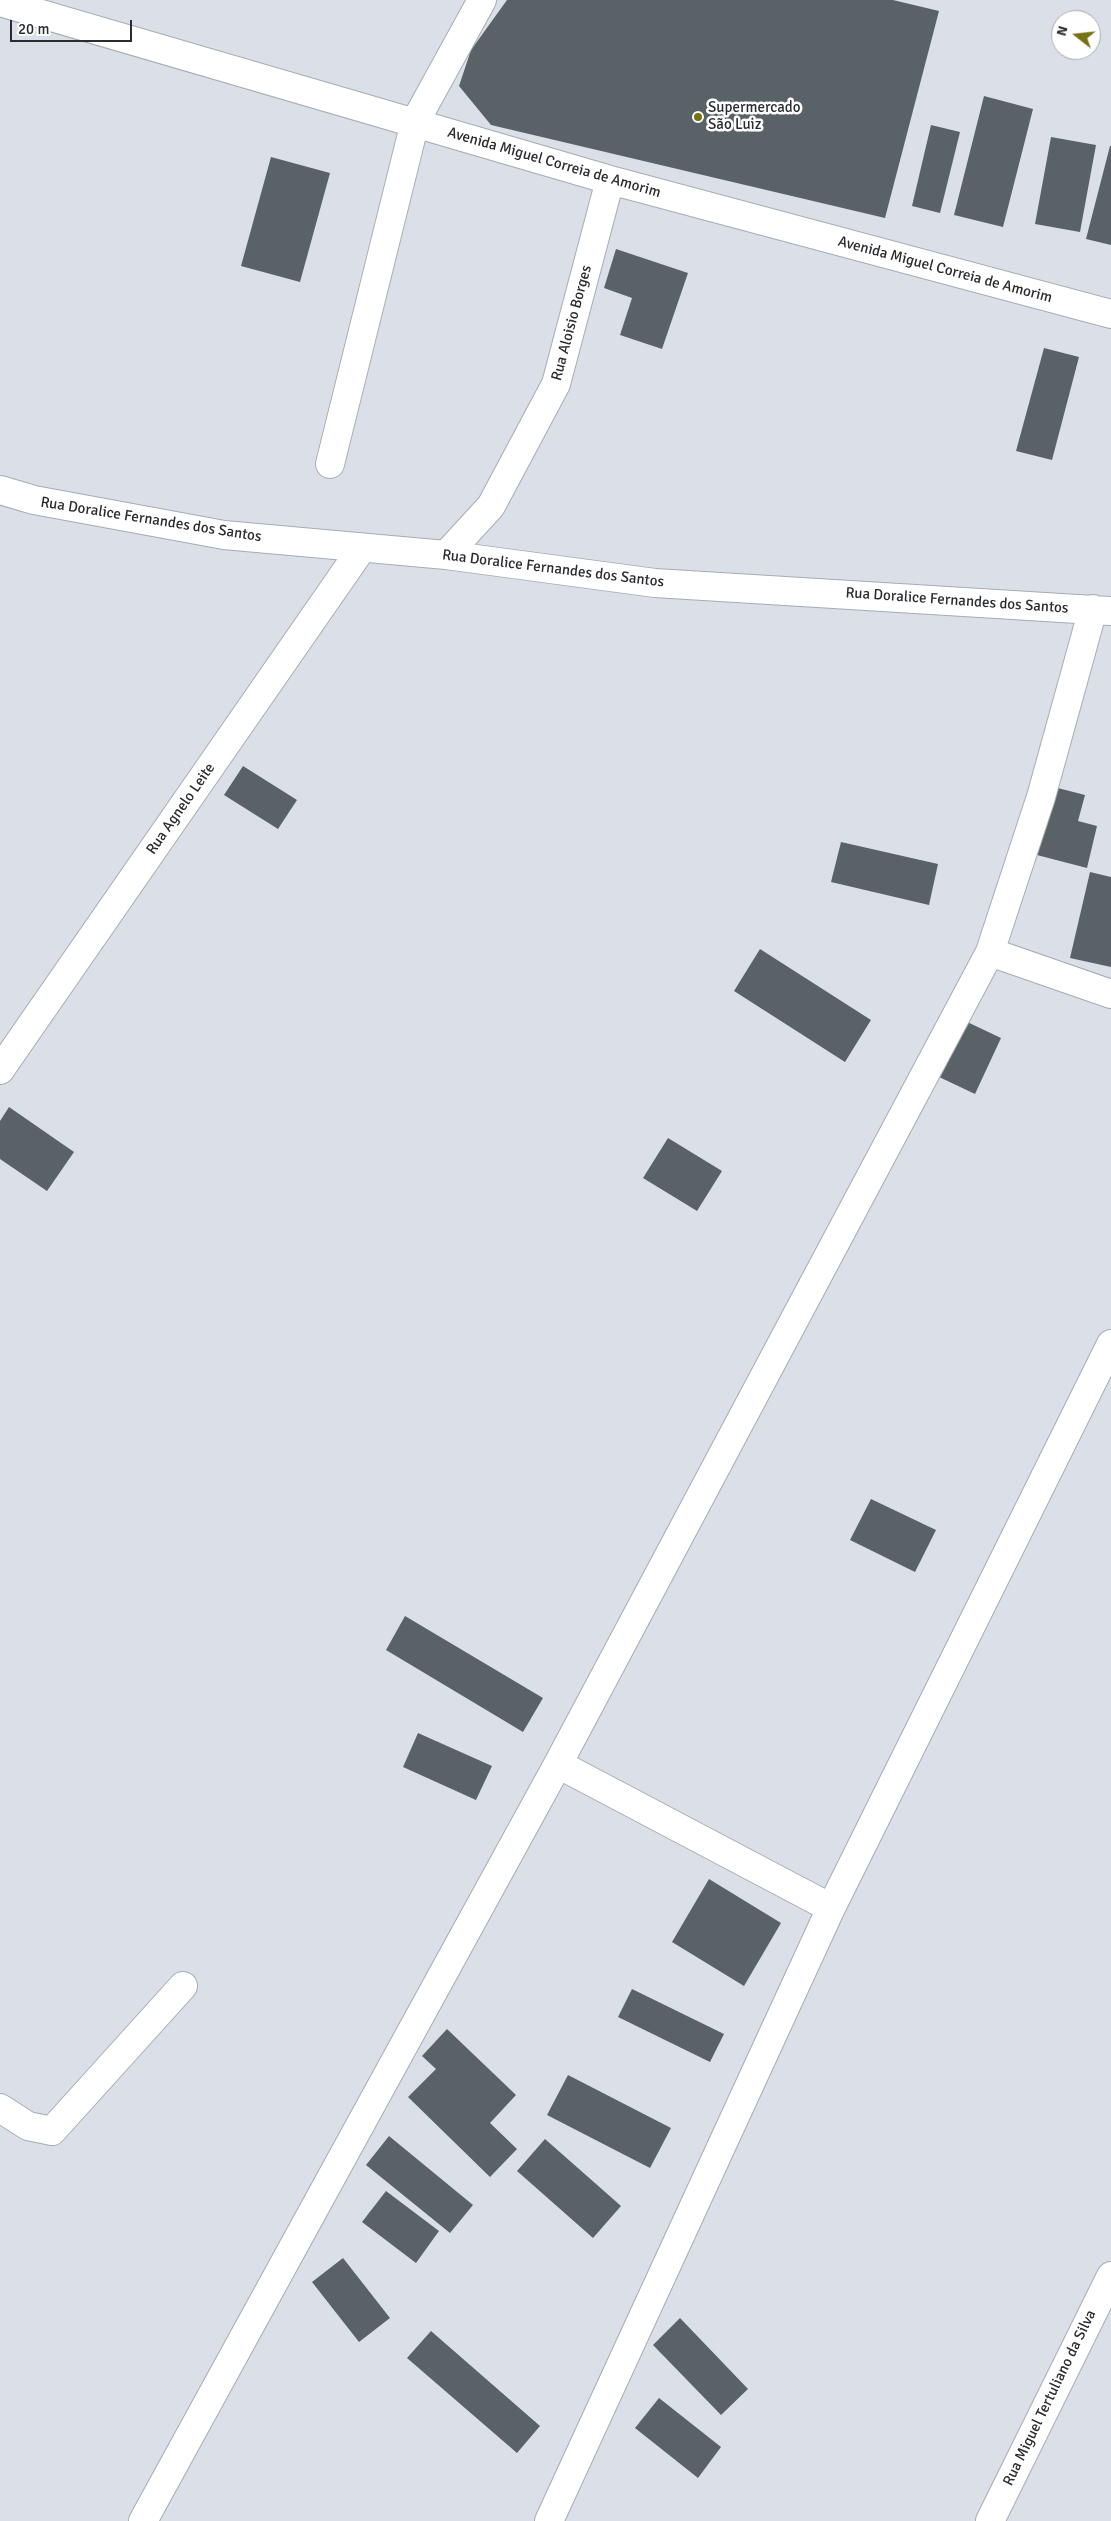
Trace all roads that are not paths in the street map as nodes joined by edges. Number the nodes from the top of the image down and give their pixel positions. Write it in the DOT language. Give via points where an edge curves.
graph roads {
  1 [pos="482,0"];
  2 [pos="0,2"];
  3 [pos="415,122"];
  4 [pos="610,180"];
  5 [pos="1111,314"];
  6 [pos="330,464"];
  7 [pos="0,490"];
  8 [pos="362,548"];
  9 [pos="446,555"];
  10 [pos="1102,610"];
  11 [pos="990,952"];
  12 [pos="1111,994"];
  13 [pos="0,1070"];
  14 [pos="1111,1344"];
  15 [pos="558,1764"];
  16 [pos="831,1908"];
  17 [pos="183,1986"];
  18 [pos="0,2108"];
  19 [pos="1111,2276"];
  20 [pos="143,2521"];
  21 [pos="549,2521"];
  22 [pos="990,2521"];
  1 -- 3 [label="street"];
  2 -- 3 [label="street, Avenida Miguel Correia de Amorim"];
  3 -- 4 [label="street, Avenida Miguel Correia de Amorim"];
  3 -- 6 [label="street"];
  4 -- 5 [label="street, Avenida Miguel Correia de Amorim"];
  4 -- 9 [label="street, Rua Aloisio Borges" via="556,384 491,506"];
  7 -- 8 [label="street, Rua Doralice Fernandes dos Santos" via="34,500 224,535"];
  8 -- 9 [label="street, Rua Doralice Fernandes dos Santos"];
  8 -- 13 [label="street, Rua Agnelo Leite"];
  9 -- 10 [label="street, Rua Doralice Fernandes dos Santos" via="655,582"];
  10 -- 11 [label="street"];
  11 -- 12 [label="street"];
  11 -- 15 [label="street"];
  14 -- 16 [label="street"];
  15 -- 16 [label="street"];
  15 -- 20 [label="street"];
  16 -- 21 [label="street"];
  17 -- 18 [label="street" via="52,2130 28,2126"];
  19 -- 22 [label="street, Rua Miguel Tertuliano da Silva"];
}
